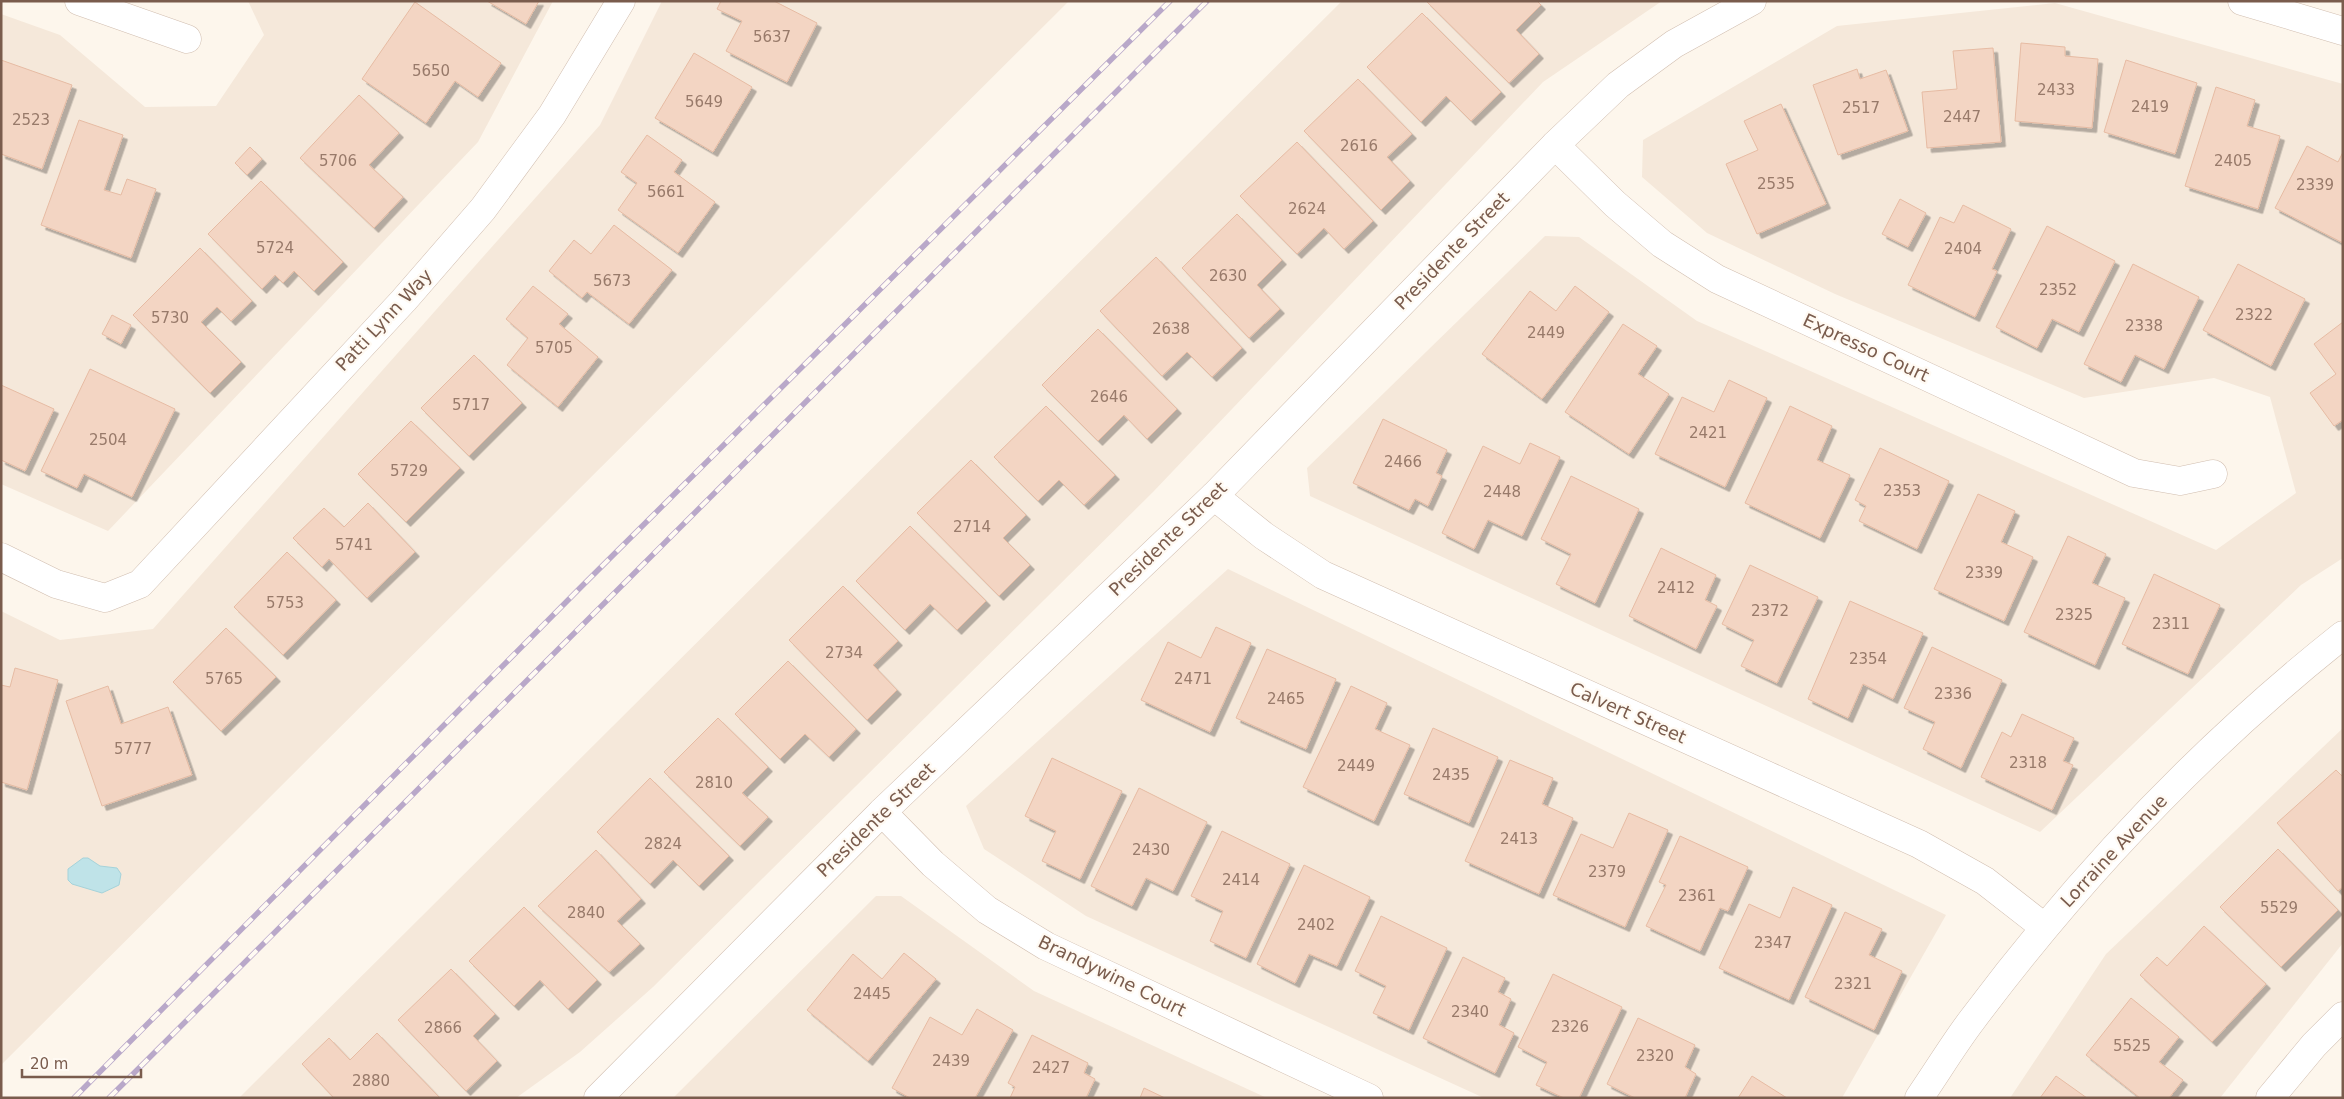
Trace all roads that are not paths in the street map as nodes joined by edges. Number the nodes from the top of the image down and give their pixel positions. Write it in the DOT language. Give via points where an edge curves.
graph roads {
  1 [pos="79,1"];
  2 [pos="621,1"];
  3 [pos="1752,1"];
  4 [pos="2242,1"];
  5 [pos="2343,31"];
  6 [pos="187,40"];
  7 [pos="1555,145"];
  8 [pos="2213,474"];
  9 [pos="1214,496"];
  10 [pos="1,557"];
  11 [pos="2343,635"];
  12 [pos="882,812"];
  13 [pos="2044,927"];
  14 [pos="2343,1016"];
  15 [pos="598,1098"];
  16 [pos="1369,1098"];
  17 [pos="1919,1098"];
  18 [pos="2270,1098"];
  1 -- 6 [label="street"];
  2 -- 10 [label="street, Patti Lynn Way" via="552,115 483,209 404,300 140,584 105,598 56,584"];
  3 -- 7 [label="street, Presidente Street" via="1674,44 1618,85"];
  4 -- 5 [label="street"];
  7 -- 8 [label="street, Expresso Court" via="1615,204 1662,244 1717,279 2134,473 2180,481"];
  7 -- 9 [label="street, Presidente Street"];
  9 -- 12 [label="street, Presidente Street"];
  9 -- 13 [label="street, Calvert Street" via="1264,536 1323,575 1919,844 1985,881"];
  11 -- 13 [label="street, Lorraine Avenue" via="2288,678 2192,767"];
  12 -- 15 [label="street, Presidente Street"];
  12 -- 16 [label="street, Brandywine Court" via="933,864 987,910 1046,946"];
  13 -- 17 [label="street, Lorraine Avenue" via="1971,1021"];
  14 -- 18 [label="street"];
}
